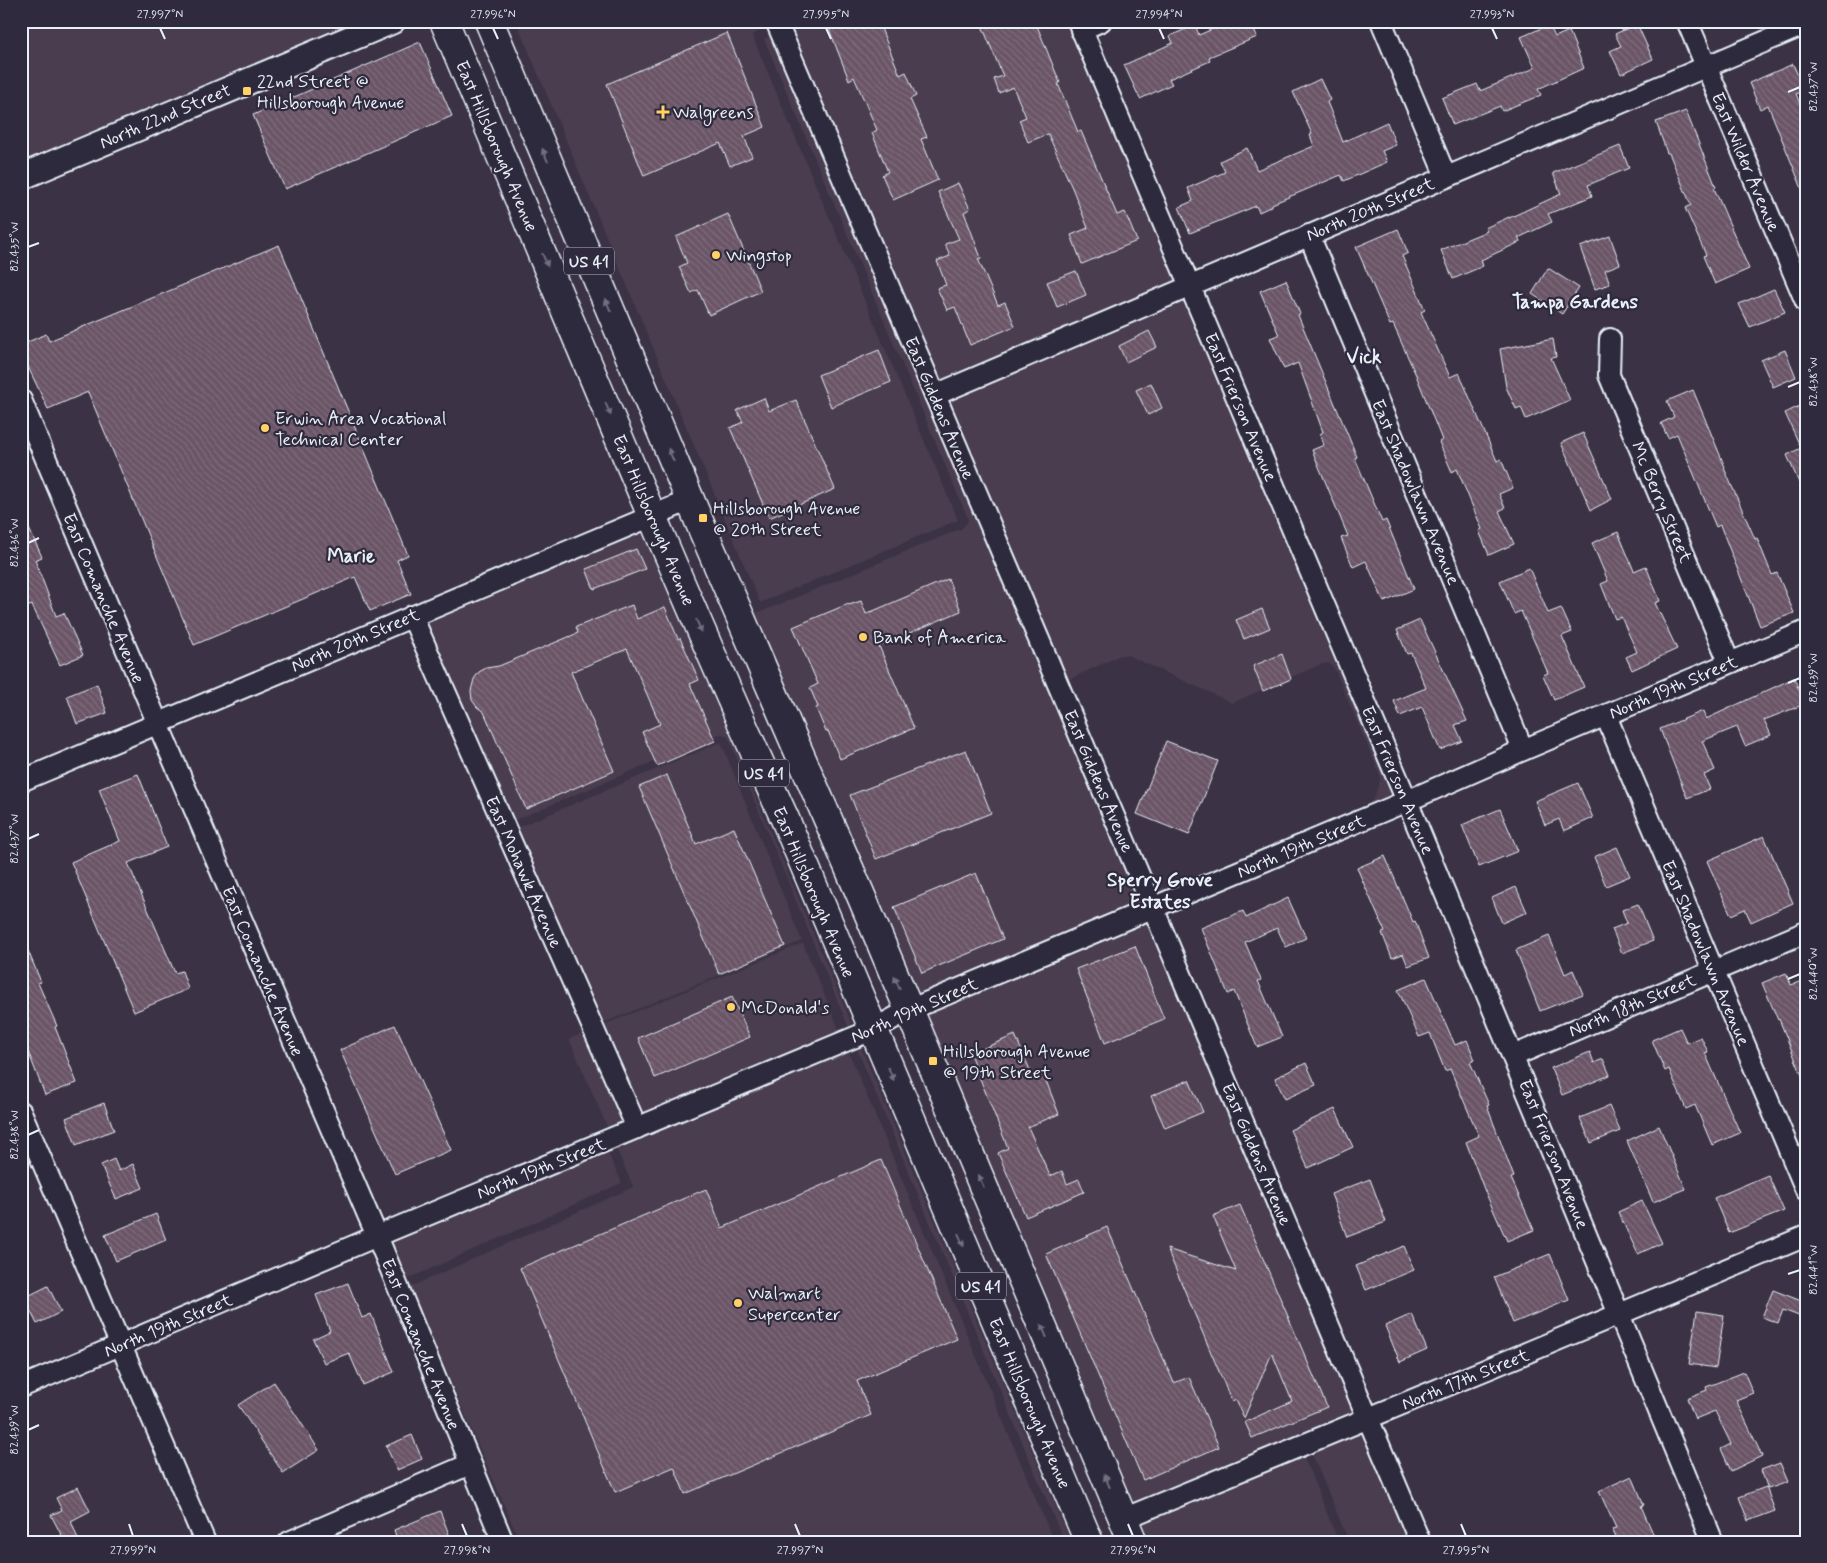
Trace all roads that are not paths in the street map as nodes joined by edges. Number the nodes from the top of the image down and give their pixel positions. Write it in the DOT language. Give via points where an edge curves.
graph roads {
  1 [pos="392,21"];
  2 [pos="444,21"];
  3 [pos="489,21"];
  4 [pos="776,21"];
  5 [pos="1102,21"];
  6 [pos="1381,21"];
  7 [pos="1687,21"];
  8 [pos="1806,24"];
  9 [pos="1080,26"];
  10 [pos="1706,68"];
  11 [pos="21,177"];
  12 [pos="1446,177"];
  13 [pos="1309,235"];
  14 [pos="1190,285"];
  15 [pos="1806,302"];
  16 [pos="1610,339"];
  17 [pos="935,395"];
  18 [pos="21,400"];
  19 [pos="690,500"];
  20 [pos="653,517"];
  21 [pos="412,616"];
  22 [pos="1806,631"];
  23 [pos="1729,662"];
  24 [pos="1606,716"];
  25 [pos="158,724"];
  26 [pos="1523,750"];
  27 [pos="21,781"];
  28 [pos="1407,801"];
  29 [pos="1153,908"];
  30 [pos="1806,932"];
  31 [pos="1714,970"];
  32 [pos="909,1010"];
  33 [pos="872,1030"];
  34 [pos="1514,1056"];
  35 [pos="21,1112"];
  36 [pos="636,1128"];
  37 [pos="1806,1190"];
  38 [pos="377,1236"];
  39 [pos="1806,1236"];
  40 [pos="1620,1314"];
  41 [pos="121,1344"];
  42 [pos="21,1387"];
  43 [pos="1368,1418"];
  44 [pos="470,1464"];
  45 [pos="1128,1530"];
  46 [pos="205,1542"];
  47 [pos="289,1542"];
  48 [pos="503,1542"];
  49 [pos="1089,1542"];
  50 [pos="1420,1542"];
  51 [pos="1713,1542"];
  1 -- 11 [label="street, North 22nd Street"];
  2 -- 20 [label="main road, East Hillsborough Avenue / US 41, one-way"];
  19 -- 3 [label="main road, US 41, one-way"];
  4 -- 17 [label="street, East Giddens Avenue"];
  5 -- 9 [label="street"];
  6 -- 12 [label="street"];
  7 -- 10 [label="street, East Wilder Avenue"];
  8 -- 10 [label="street, North 20th Street"];
  9 -- 14 [label="street, East Frierson Avenue"];
  10 -- 12 [label="street, North 20th Street"];
  10 -- 15 [label="street, East Wilder Avenue"];
  12 -- 13 [label="street, North 20th Street"];
  13 -- 14 [label="street, North 20th Street"];
  13 -- 26 [label="street, East Shadowlawn Avenue"];
  14 -- 17 [label="street, North 20th Street"];
  14 -- 28 [label="street, East Frierson Avenue"];
  16 -- 23 [label="street, Mc Berry Street" via="1609,375"];
  17 -- 29 [label="street, East Giddens Avenue"];
  18 -- 25 [label="street, East Comanche Avenue"];
  19 -- 20 [label="street, North 20th Street"];
  32 -- 19 [label="main road, US 41, one-way"];
  20 -- 21 [label="street, North 20th Street"];
  20 -- 33 [label="main road, East Hillsborough Avenue / US 41, one-way" via="785,819"];
  21 -- 25 [label="street, North 20th Street"];
  21 -- 36 [label="street, East Mohawk Avenue"];
  22 -- 23 [label="street, North 19th Street"];
  23 -- 24 [label="street, North 19th Street"];
  24 -- 26 [label="street, North 19th Street"];
  24 -- 31 [label="street, East Shadowlawn Avenue"];
  25 -- 27 [label="street, North 20th Street"];
  25 -- 38 [label="street, East Comanche Avenue"];
  26 -- 28 [label="street, North 19th Street"];
  28 -- 29 [label="street, North 19th Street"];
  28 -- 34 [label="street, East Frierson Avenue"];
  29 -- 32 [label="street, North 19th Street"];
  29 -- 43 [label="street, East Giddens Avenue"];
  30 -- 31 [label="street, North 18th Street"];
  31 -- 34 [label="street, North 18th Street"];
  31 -- 37 [label="street, East Shadowlawn Avenue"];
  32 -- 33 [label="street, North 19th Street"];
  45 -- 32 [label="main road, US 41, one-way"];
  33 -- 36 [label="street, North 19th Street"];
  33 -- 49 [label="main road, East Hillsborough Avenue / US 41, one-way"];
  34 -- 40 [label="street, East Frierson Avenue"];
  35 -- 41 [label="street"];
  36 -- 38 [label="street, North 19th Street"];
  38 -- 41 [label="street, North 19th Street"];
  38 -- 44 [label="street, East Comanche Avenue"];
  39 -- 40 [label="street, North 17th Street"];
  40 -- 43 [label="street, North 17th Street"];
  40 -- 51 [label="street, East Frierson Avenue"];
  41 -- 42 [label="street, North 19th Street"];
  41 -- 46 [label="street"];
  43 -- 45 [label="street, North 17th Street"];
  43 -- 50 [label="street, East Giddens Avenue"];
  44 -- 47 [label="street"];
  44 -- 48 [label="street, East Comanche Avenue"];
}
